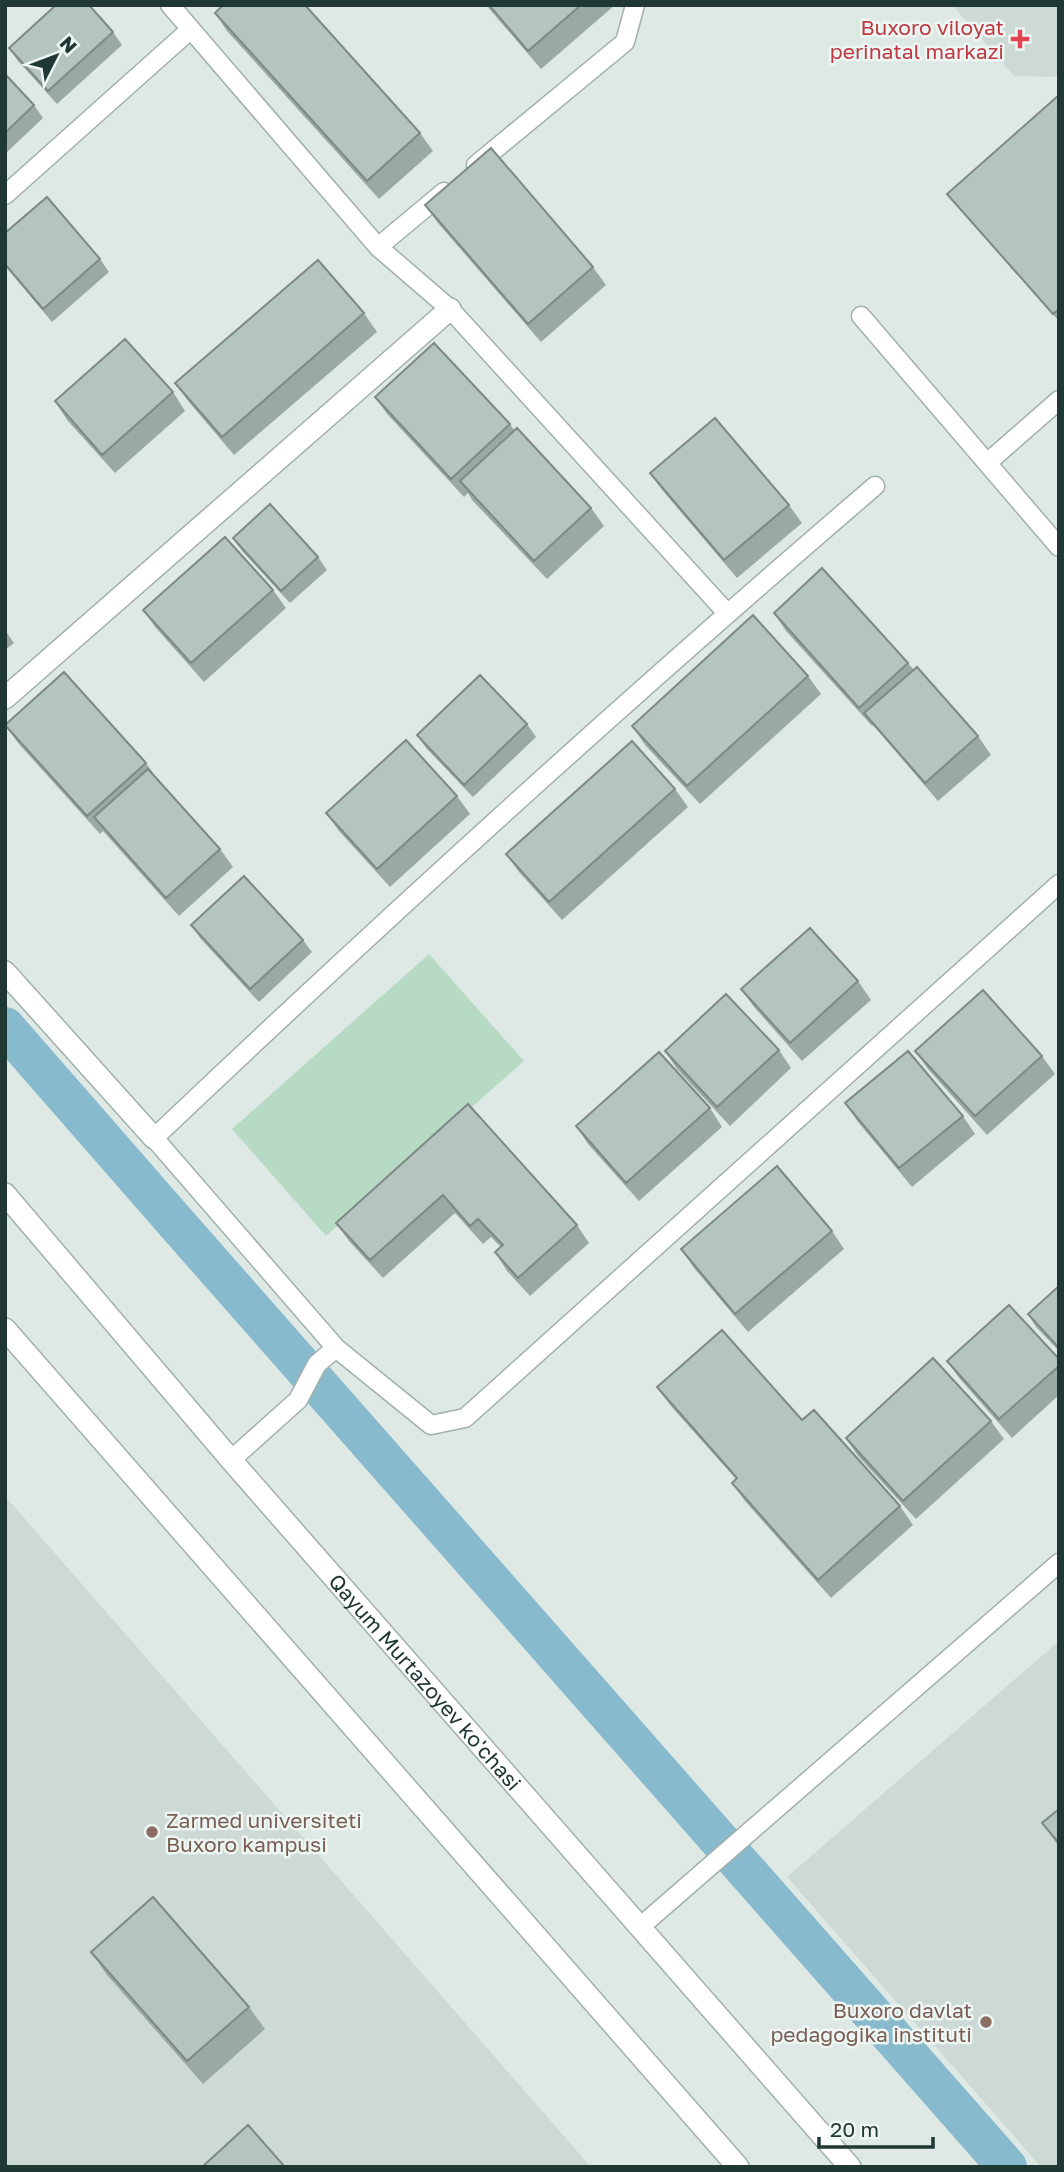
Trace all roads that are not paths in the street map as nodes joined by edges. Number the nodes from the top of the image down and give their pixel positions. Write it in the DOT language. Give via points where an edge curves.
graph roads {
  1 [pos="170,5"];
  2 [pos="635,5"];
  3 [pos="191,29"];
  4 [pos="5,195"];
  5 [pos="378,247"];
  6 [pos="450,309"];
  7 [pos="861,316"];
  8 [pos="1059,400"];
  9 [pos="987,463"];
  10 [pos="875,486"];
  11 [pos="1059,547"];
  12 [pos="727,613"];
  13 [pos="5,698"];
  14 [pos="1059,884"];
  15 [pos="5,972"];
  16 [pos="154,1138"];
  17 [pos="5,1194"];
  18 [pos="5,1329"];
  19 [pos="336,1348"];
  20 [pos="231,1460"];
  21 [pos="1059,1563"];
  22 [pos="640,1927"];
  23 [pos="738,2167"];
  24 [pos="850,2167"];
  1 -- 3 [label="lane"];
  2 -- 5 [label="lane" via="625,42"];
  3 -- 4 [label="lane"];
  3 -- 5 [label="lane"];
  5 -- 6 [label="lane"];
  6 -- 12 [label="lane"];
  6 -- 13 [label="street"];
  7 -- 9 [label="lane"];
  8 -- 9 [label="lane"];
  9 -- 11 [label="lane"];
  10 -- 12 [label="lane"];
  12 -- 16 [label="lane" via="342,960"];
  14 -- 19 [label="lane" via="465,1418 431,1425"];
  15 -- 16 [label="street"];
  16 -- 19 [label="lane"];
  17 -- 20 [label="street, Qayum Murtazoyev ko'chasi"];
  18 -- 23 [label="street"];
  19 -- 20 [label="lane" via="317,1364 298,1399"];
  20 -- 22 [label="street, Qayum Murtazoyev ko'chasi"];
  21 -- 22 [label="lane"];
  22 -- 24 [label="street, Qayum Murtazoyev ko'chasi"];
}
